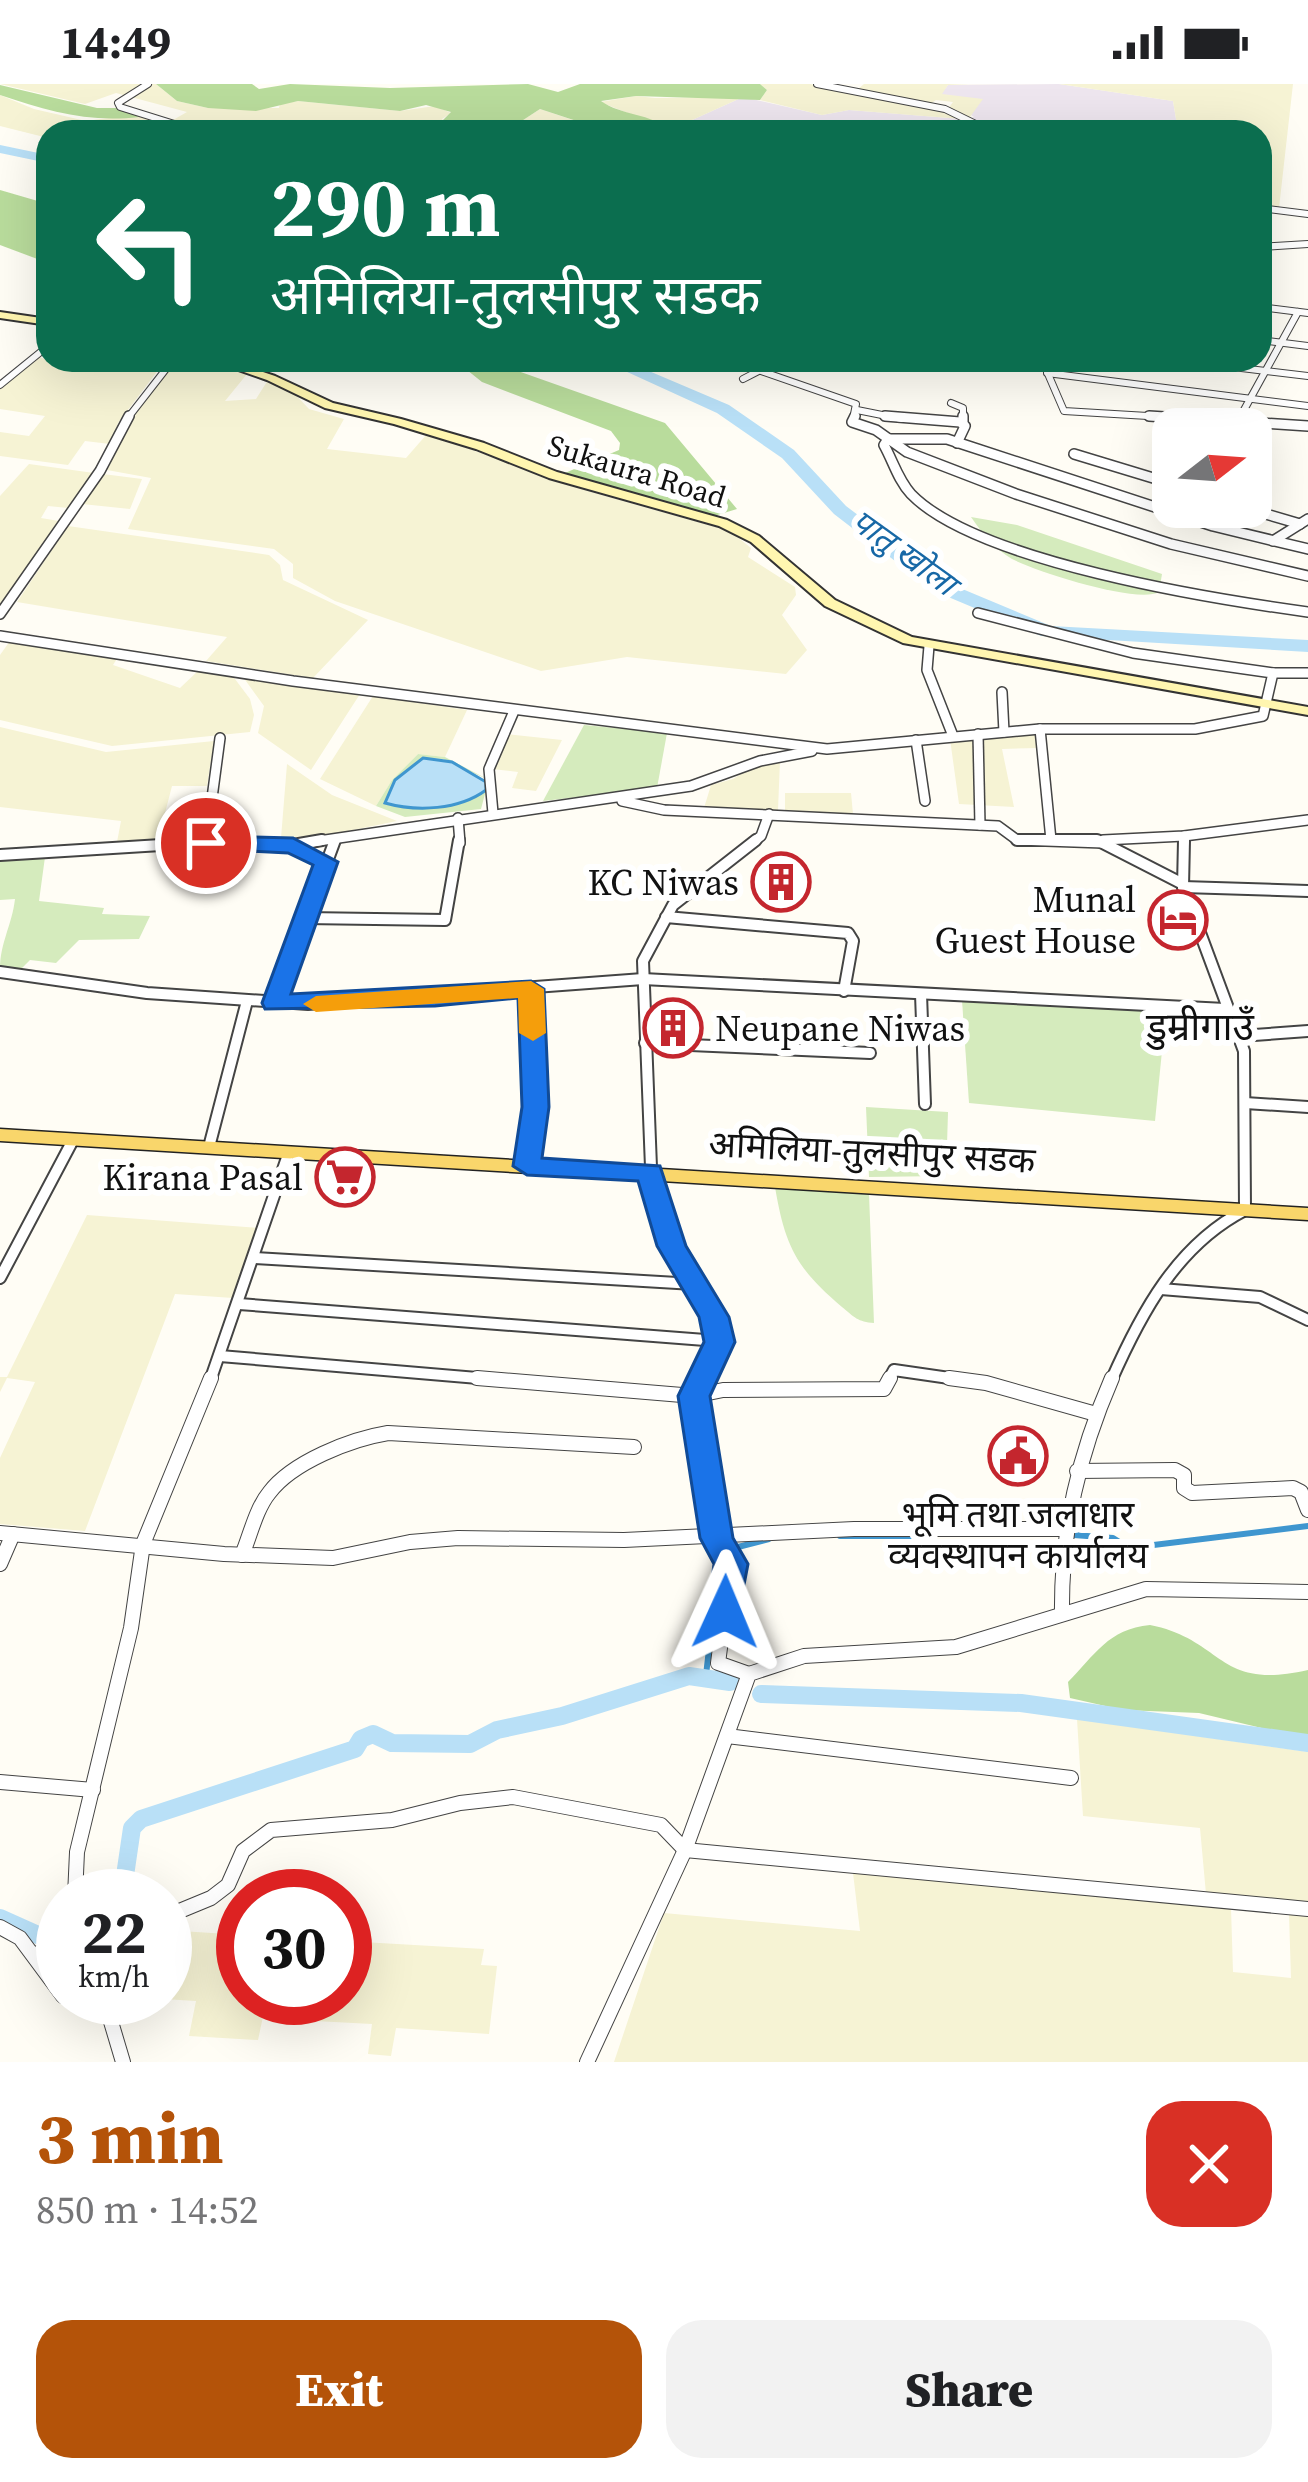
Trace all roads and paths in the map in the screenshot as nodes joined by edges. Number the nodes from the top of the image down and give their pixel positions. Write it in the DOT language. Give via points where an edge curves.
graph roads {
  1 [pos="148,84"];
  2 [pos="817,84"];
  3 [pos="162,120"];
  4 [pos="967,120"];
  5 [pos="1272,210"];
  6 [pos="1308,214"];
  7 [pos="1308,244"];
  8 [pos="1272,246"];
  9 [pos="1272,308"];
  10 [pos="1303,312"];
  11 [pos="0,315"];
  12 [pos="36,320"];
  13 [pos="1272,342"];
  14 [pos="1283,343"];
  15 [pos="1308,346"];
  16 [pos="36,356"];
  17 [pos="1272,361"];
  18 [pos="162,372"];
  19 [pos="253,372"];
  20 [pos="758,372"];
  21 [pos="763,372"];
  22 [pos="1265,372"];
  23 [pos="1272,372"];
  24 [pos="1047,373"];
  25 [pos="1308,376"];
  26 [pos="743,379"];
  27 [pos="0,386"];
  28 [pos="1251,399"];
  29 [pos="951,403"];
  30 [pos="1308,406"];
  31 [pos="1246,408"];
  32 [pos="857,410"];
  33 [pos="1152,417"];
  34 [pos="963,424"];
  35 [pos="1272,424"];
  36 [pos="1308,426"];
  37 [pos="888,439"];
  38 [pos="957,443"];
  39 [pos="1074,454"];
  40 [pos="1152,478"];
  41 [pos="1272,514"];
  42 [pos="1304,521"];
  43 [pos="1273,541"];
  44 [pos="1308,549"];
  45 [pos="1308,576"];
  46 [pos="1308,612"];
  47 [pos="978,613"];
  48 [pos="0,614"];
  49 [pos="0,636"];
  50 [pos="929,646"];
  51 [pos="1273,673"];
  52 [pos="1308,673"];
  53 [pos="1002,692"];
  54 [pos="1263,705"];
  55 [pos="514,711"];
  56 [pos="1308,711"];
  57 [pos="1040,729"];
  58 [pos="1004,732"];
  59 [pos="978,734"];
  60 [pos="953,736"];
  61 [pos="220,738"];
  62 [pos="916,740"];
  63 [pos="827,748"];
  64 [pos="611,798"];
  65 [pos="925,801"];
  66 [pos="493,813"];
  67 [pos="769,814"];
  68 [pos="458,818"];
  69 [pos="1308,820"];
  70 [pos="980,825"];
  71 [pos="1184,836"];
  72 [pos="335,840"];
  73 [pos="1051,840"];
  74 [pos="1097,840"];
  75 [pos="206,843"];
  76 [pos="293,845"];
  77 [pos="0,855"];
  78 [pos="326,862"];
  79 [pos="1183,885"];
  80 [pos="1308,890"];
  81 [pos="666,917"];
  82 [pos="305,918"];
  83 [pos="0,972"];
  84 [pos="643,979"];
  85 [pos="531,989"];
  86 [pos="844,991"];
  87 [pos="921,994"];
  88 [pos="247,1001"];
  89 [pos="275,1003"];
  90 [pos="1225,1009"];
  91 [pos="1308,1031"];
  92 [pos="1240,1036"];
  93 [pos="645,1043"];
  94 [pos="870,1053"];
  95 [pos="1246,1103"];
  96 [pos="925,1104"];
  97 [pos="1308,1107"];
  98 [pos="0,1135"];
  99 [pos="73,1139"];
  100 [pos="209,1147"];
  101 [pos="289,1152"];
  102 [pos="527,1166"];
  103 [pos="650,1173"];
  104 [pos="1245,1210"];
  105 [pos="1308,1214"];
  106 [pos="255,1258"];
  107 [pos="0,1278"];
  108 [pos="694,1284"];
  109 [pos="1161,1289"];
  110 [pos="239,1304"];
  111 [pos="1308,1320"];
  112 [pos="718,1341"];
  113 [pos="220,1356"];
  114 [pos="694,1396"];
  115 [pos="1096,1414"];
  116 [pos="634,1447"];
  117 [pos="1077,1471"];
  118 [pos="1308,1510"];
  119 [pos="1067,1529"];
  120 [pos="6,1533"];
  121 [pos="716,1538"];
  122 [pos="143,1544"];
  123 [pos="242,1555"];
  124 [pos="0,1564"];
  125 [pos="1308,1592"];
  126 [pos="1062,1613"];
  127 [pos="748,1674"];
  128 [pos="728,1736"];
  129 [pos="1071,1778"];
  130 [pos="0,1782"];
  131 [pos="93,1790"];
  132 [pos="685,1850"];
  133 [pos="76,1869"];
  134 [pos="192,1906"];
  135 [pos="1308,1909"];
  136 [pos="0,1927"];
  137 [pos="34,1954"];
  138 [pos="36,1958"];
  139 [pos="113,2025"];
  140 [pos="123,2062"];
  141 [pos="587,2062"];
  1 -- 3 [label="street" via="118,103"];
  2 -- 4 [label="street"];
  5 -- 6 [label="street"];
  7 -- 8 [label="street"];
  9 -- 10 [label="street"];
  10 -- 14 [label="street"];
  11 -- 12 [label="street"];
  13 -- 14 [label="street"];
  14 -- 15 [label="street"];
  14 -- 17 [label="street"];
  16 -- 27 [label="street"];
  18 -- 48 [label="street"];
  19 -- 50 [label="street, Sukaura Road" via="329,406 723,524 755,539 830,603"];
  20 -- 26 [label="street"];
  21 -- 32 [label="street"];
  22 -- 28 [label="street"];
  23 -- 25 [label="street"];
  24 -- 28 [label="street"];
  24 -- 33 [label="street" via="1064,411"];
  28 -- 30 [label="street"];
  28 -- 31 [label="street"];
  29 -- 34 [label="street" via="963,408"];
  32 -- 34 [label="street"];
  32 -- 37 [label="street" via="852,422"];
  34 -- 38 [label="street"];
  35 -- 36 [label="street"];
  37 -- 38 [label="street"];
  37 -- 45 [label="street" via="1016,494"];
  37 -- 46 [label="street" via="896,475 914,497 961,525 1097,572"];
  38 -- 43 [label="street"];
  39 -- 40 [label="street"];
  41 -- 42 [label="street"];
  42 -- 43 [label="street"];
  43 -- 44 [label="street"];
  47 -- 51 [label="street" via="1133,653"];
  49 -- 55 [label="street"];
  50 -- 54 [label="street, Sukaura Road"];
  50 -- 60 [label="street" via="927,670"];
  51 -- 52 [label="street"];
  51 -- 54 [label="street"];
  53 -- 58 [label="street"];
  54 -- 56 [label="street, Sukaura Road"];
  54 -- 57 [label="street" via="1263,716 1195,729"];
  55 -- 63 [label="street"];
  55 -- 66 [label="street" via="489,770"];
  57 -- 58 [label="street"];
  57 -- 73 [label="street"];
  58 -- 59 [label="street"];
  59 -- 60 [label="street"];
  59 -- 70 [label="street"];
  60 -- 62 [label="street"];
  61 -- 75 [label="street"];
  62 -- 63 [label="street"];
  62 -- 65 [label="street"];
  63 -- 64 [label="street" via="760,760 691,786"];
  64 -- 66 [label="street"];
  64 -- 67 [label="street" via="664,810"];
  66 -- 68 [label="street"];
  67 -- 70 [label="street"];
  67 -- 81 [label="street" via="761,836"];
  68 -- 72 [label="street"];
  68 -- 82 [label="street" via="445,920"];
  69 -- 71 [label="street"];
  70 -- 73 [label="street" via="1007,829 1017,840"];
  71 -- 74 [label="street"];
  71 -- 79 [label="street"];
  72 -- 76 [label="street"];
  72 -- 78 [label="street"];
  73 -- 74 [label="street"];
  74 -- 79 [label="street"];
  75 -- 76 [label="street"];
  75 -- 77 [label="street"];
  76 -- 78 [label="street"];
  78 -- 82 [label="street"];
  79 -- 80 [label="street"];
  79 -- 90 [label="street"];
  81 -- 84 [label="street" via="643,961"];
  81 -- 86 [label="street" via="848,933"];
  82 -- 89 [label="street"];
  83 -- 88 [label="street"];
  84 -- 85 [label="street"];
  84 -- 86 [label="street"];
  84 -- 93 [label="street"];
  85 -- 89 [label="street"];
  85 -- 102 [label="street" via="536,1107"];
  86 -- 87 [label="street"];
  87 -- 90 [label="street"];
  87 -- 96 [label="street"];
  88 -- 89 [label="street"];
  88 -- 100 [label="street"];
  90 -- 92 [label="street"];
  91 -- 92 [label="street"];
  92 -- 95 [label="street"];
  93 -- 94 [label="street"];
  93 -- 103 [label="street"];
  95 -- 97 [label="street"];
  95 -- 104 [label="street"];
  98 -- 99 [label="main road, अमिलिया-तुलसीपुर सडक"];
  99 -- 100 [label="main road, अमिलिया-तुलसीपुर सडक"];
  99 -- 107 [label="street"];
  100 -- 101 [label="main road, अमिलिया-तुलसीपुर सडक"];
  101 -- 102 [label="main road, अमिलिया-तुलसीपुर सडक"];
  101 -- 106 [label="street"];
  102 -- 103 [label="main road, अमिलिया-तुलसीपुर सडक"];
  103 -- 104 [label="main road, अमिलिया-तुलसीपुर सडक"];
  103 -- 108 [label="street" via="671,1246"];
  104 -- 105 [label="main road, अमिलिया-तुलसीपुर सडक"];
  104 -- 109 [label="street" via="1223,1216"];
  106 -- 108 [label="street"];
  106 -- 110 [label="street"];
  108 -- 112 [label="street"];
  109 -- 111 [label="street" via="1260,1297"];
  109 -- 115 [label="street"];
  110 -- 112 [label="street"];
  110 -- 113 [label="street"];
  112 -- 114 [label="street"];
  113 -- 114 [label="street"];
  113 -- 122 [label="street"];
  114 -- 115 [label="street" via="884,1389 894,1370 986,1383"];
  114 -- 121 [label="street"];
  115 -- 117 [label="street"];
  116 -- 123 [label="street" via="388,1433 356,1438 268,1492"];
  117 -- 118 [label="street" via="1175,1470 1192,1493 1293,1488"];
  117 -- 119 [label="street"];
  119 -- 121 [label="street"];
  119 -- 126 [label="street"];
  120 -- 122 [label="street"];
  120 -- 124 [label="street"];
  121 -- 123 [label="street" via="458,1538 333,1558"];
  121 -- 127 [label="street" via="731,1564 718,1663"];
  122 -- 123 [label="street"];
  122 -- 131 [label="street"];
  125 -- 126 [label="street" via="1146,1589"];
  126 -- 127 [label="street" via="956,1647 804,1656"];
  127 -- 128 [label="street"];
  128 -- 129 [label="street"];
  128 -- 132 [label="street"];
  130 -- 131 [label="street"];
  131 -- 133 [label="street"];
  132 -- 134 [label="street" via="662,1826 513,1797 460,1803 392,1820 271,1830 243,1851 228,1885"];
  132 -- 135 [label="street"];
  132 -- 141 [label="street"];
  136 -- 137 [label="street"];
  137 -- 138 [label="street"];
  139 -- 140 [label="street"];
}
